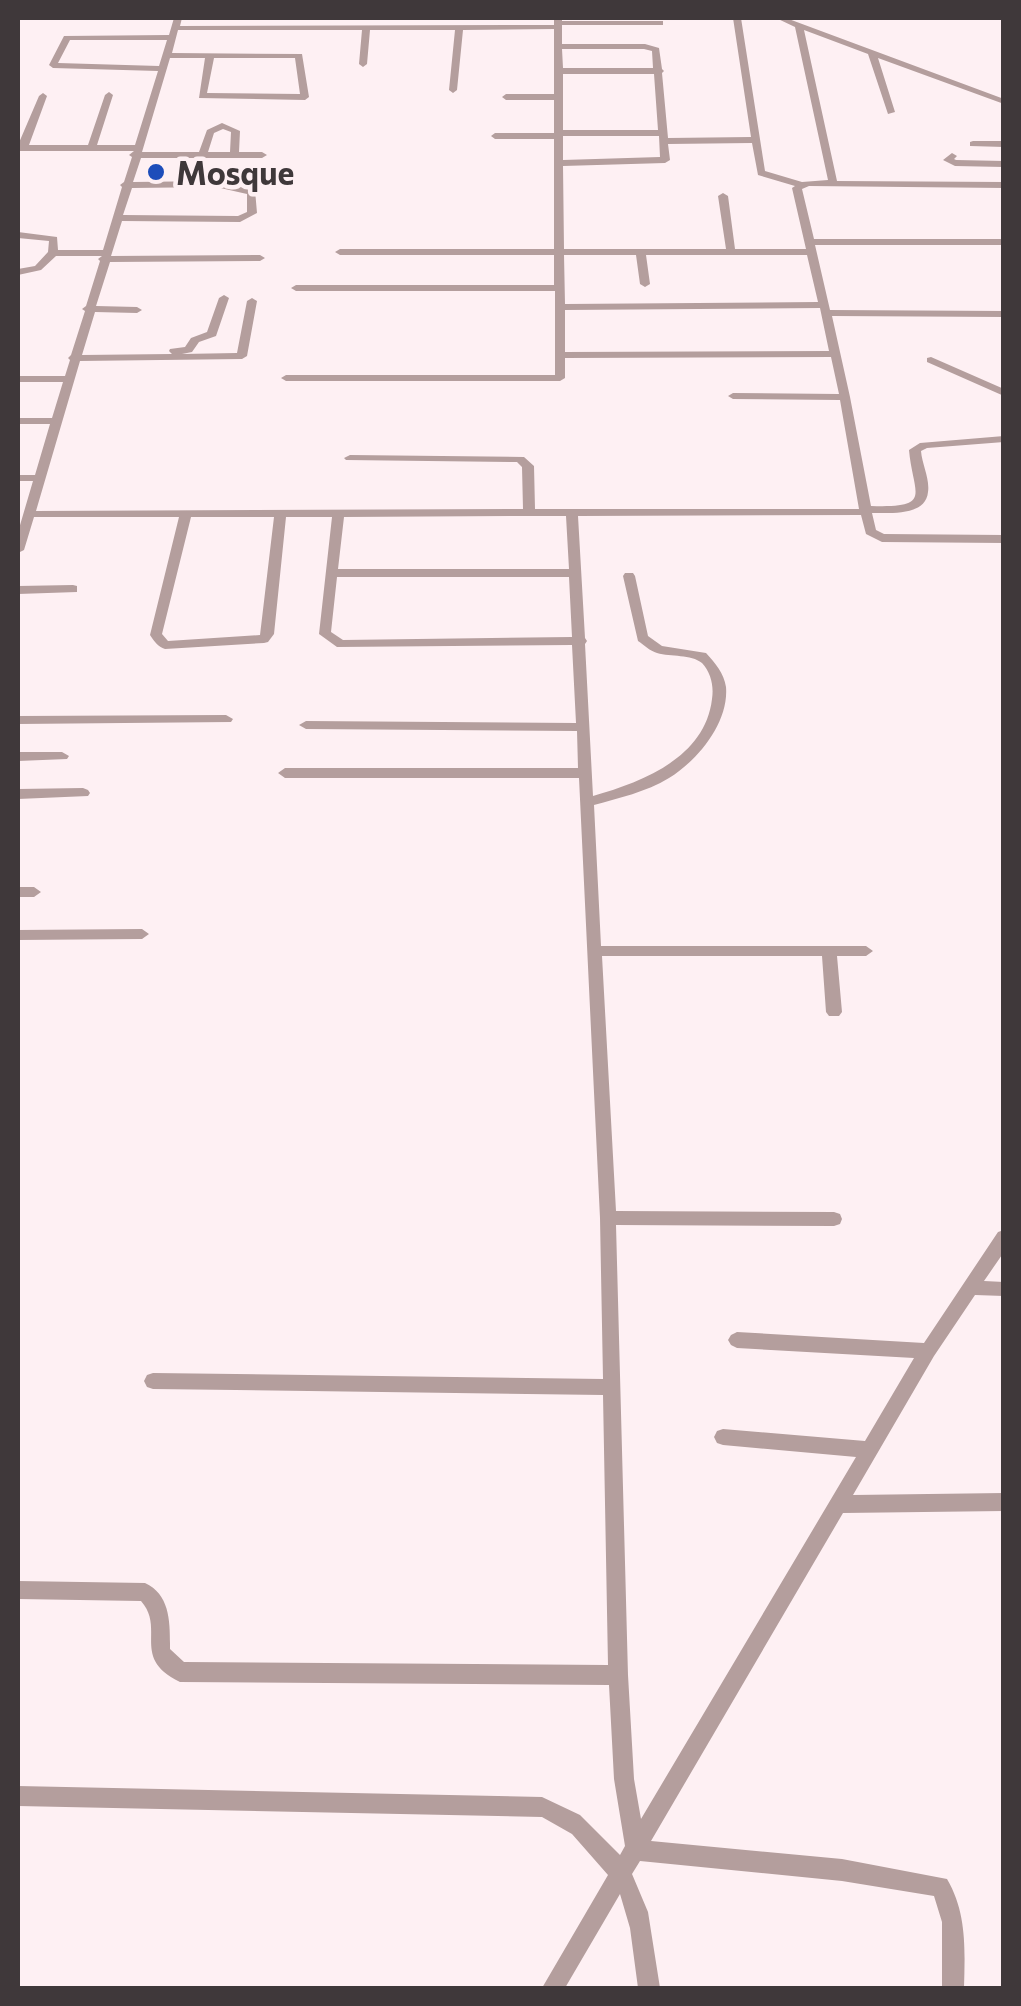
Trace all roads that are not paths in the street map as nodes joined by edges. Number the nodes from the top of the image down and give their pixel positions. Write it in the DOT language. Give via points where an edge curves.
graph roads {
  1 [pos="737,18"];
  2 [pos="780,18"];
  3 [pos="116,22"];
  4 [pos="558,22"];
  5 [pos="660,23"];
  6 [pos="799,25"];
  7 [pos="459,27"];
  8 [pos="176,28"];
  9 [pos="366,28"];
  10 [pos="109,36"];
  11 [pos="558,46"];
  12 [pos="872,53"];
  13 [pos="166,56"];
  14 [pos="210,56"];
  15 [pos="363,64"];
  16 [pos="162,68"];
  17 [pos="558,70"];
  18 [pos="660,70"];
  19 [pos="454,90"];
  20 [pos="109,94"];
  21 [pos="43,96"];
  22 [pos="506,97"];
  23 [pos="558,97"];
  24 [pos="1004,102"];
  25 [pos="891,112"];
  26 [pos="559,135"];
  27 [pos="496,136"];
  28 [pos="663,137"];
  29 [pos="756,140"];
  30 [pos="973,144"];
  31 [pos="1004,144"];
  32 [pos="20,148"];
  33 [pos="90,148"];
  34 [pos="135,152"];
  35 [pos="262,154"];
  36 [pos="203,155"];
  37 [pos="234,155"];
  38 [pos="952,156"];
  39 [pos="559,163"];
  40 [pos="1004,164"];
  41 [pos="833,183"];
  42 [pos="799,184"];
  43 [pos="125,185"];
  44 [pos="1004,185"];
  45 [pos="723,196"];
  46 [pos="116,218"];
  47 [pos="18,235"];
  48 [pos="1004,242"];
  49 [pos="811,247"];
  50 [pos="340,252"];
  51 [pos="557,252"];
  52 [pos="641,252"];
  53 [pos="730,252"];
  54 [pos="52,253"];
  55 [pos="104,256"];
  56 [pos="260,258"];
  57 [pos="18,272"];
  58 [pos="645,284"];
  59 [pos="296,288"];
  60 [pos="559,288"];
  61 [pos="224,298"];
  62 [pos="252,301"];
  63 [pos="562,307"];
  64 [pos="87,309"];
  65 [pos="825,309"];
  66 [pos="137,310"];
  67 [pos="1004,314"];
  68 [pos="836,354"];
  69 [pos="74,355"];
  70 [pos="564,355"];
  71 [pos="931,360"];
  72 [pos="286,378"];
  73 [pos="18,379"];
  74 [pos="68,379"];
  75 [pos="1004,393"];
  76 [pos="733,396"];
  77 [pos="845,398"];
  78 [pos="18,421"];
  79 [pos="56,421"];
  80 [pos="1004,439"];
  81 [pos="350,458"];
  82 [pos="18,478"];
  83 [pos="39,478"];
  84 [pos="864,510"];
  85 [pos="29,514"];
  86 [pos="186,514"];
  87 [pos="280,514"];
  88 [pos="338,514"];
  89 [pos="529,514"];
  90 [pos="572,514"];
  91 [pos="1004,539"];
  92 [pos="18,550"];
  93 [pos="575,573"];
  94 [pos="332,574"];
  95 [pos="629,576"];
  96 [pos="73,588"];
  97 [pos="18,590"];
  98 [pos="581,642"];
  99 [pos="226,719"];
  100 [pos="18,720"];
  101 [pos="306,726"];
  102 [pos="582,727"];
  103 [pos="18,756"];
  104 [pos="62,756"];
  105 [pos="285,773"];
  106 [pos="584,773"];
  107 [pos="83,792"];
  108 [pos="18,794"];
  109 [pos="586,803"];
  110 [pos="18,892"];
  111 [pos="34,892"];
  112 [pos="142,934"];
  113 [pos="18,935"];
  114 [pos="593,951"];
  115 [pos="829,951"];
  116 [pos="866,951"];
  117 [pos="834,1012"];
  118 [pos="608,1218"];
  119 [pos="834,1219"];
  120 [pos="1004,1237"];
  121 [pos="973,1288"];
  122 [pos="1004,1288"];
  123 [pos="737,1340"];
  124 [pos="928,1351"];
  125 [pos="153,1381"];
  126 [pos="608,1386"];
  127 [pos="723,1437"];
  128 [pos="870,1450"];
  129 [pos="1004,1502"];
  130 [pos="841,1504"];
  131 [pos="18,1590"];
  132 [pos="618,1675"];
  133 [pos="18,1796"];
  134 [pos="636,1850"];
  135 [pos="623,1872"];
  136 [pos="552,1988"];
  137 [pos="648,1988"];
  138 [pos="953,1988"];
  1 -- 29 [label="street"];
  2 -- 6 [label="street"];
  3 -- 10 [label="street"];
  4 -- 5 [label="street"];
  4 -- 7 [label="street"];
  4 -- 11 [label="street"];
  6 -- 12 [label="street"];
  6 -- 41 [label="street"];
  7 -- 9 [label="street"];
  7 -- 19 [label="street"];
  8 -- 9 [label="street"];
  8 -- 10 [label="street"];
  8 -- 13 [label="street"];
  9 -- 15 [label="street"];
  10 -- 16 [label="street" via="68,38 53,65"];
  11 -- 17 [label="street"];
  11 -- 18 [label="street" via="648,46 656,50"];
  12 -- 24 [label="street"];
  12 -- 25 [label="street"];
  13 -- 14 [label="street"];
  13 -- 16 [label="street"];
  14 -- 14 [label="street" via="202,96 305,97 298,56"];
  16 -- 34 [label="street"];
  17 -- 18 [label="street"];
  17 -- 23 [label="street"];
  18 -- 28 [label="street"];
  20 -- 33 [label="street"];
  21 -- 32 [label="street"];
  22 -- 23 [label="street"];
  23 -- 26 [label="street"];
  26 -- 27 [label="street"];
  26 -- 28 [label="street"];
  26 -- 39 [label="street"];
  28 -- 29 [label="street"];
  28 -- 39 [label="street" via="662,162"];
  29 -- 42 [label="street" via="761,173"];
  30 -- 31 [label="street"];
  32 -- 33 [label="street"];
  33 -- 34 [label="street"];
  34 -- 36 [label="street"];
  34 -- 43 [label="street"];
  35 -- 37 [label="street"];
  36 -- 37 [label="street"];
  36 -- 37 [label="street" via="210,132 222,126 236,131"];
  38 -- 40 [label="street" via="952,162"];
  39 -- 51 [label="street"];
  41 -- 42 [label="street"];
  41 -- 44 [label="street"];
  42 -- 49 [label="street"];
  43 -- 46 [label="street"];
  43 -- 46 [label="street" via="230,185 252,192 254,202 249,216 240,219"];
  45 -- 53 [label="street"];
  46 -- 55 [label="street"];
  47 -- 54 [label="street" via="54,239"];
  48 -- 49 [label="street"];
  49 -- 53 [label="street"];
  49 -- 65 [label="street"];
  50 -- 51 [label="street"];
  51 -- 52 [label="street"];
  51 -- 60 [label="street"];
  52 -- 53 [label="street"];
  52 -- 58 [label="street"];
  54 -- 55 [label="street"];
  54 -- 57 [label="street" via="38,268"];
  55 -- 56 [label="street"];
  55 -- 64 [label="street"];
  59 -- 60 [label="street"];
  60 -- 63 [label="street"];
  61 -- 69 [label="street" via="212,334 188,350"];
  62 -- 69 [label="street" via="242,356"];
  63 -- 65 [label="street"];
  63 -- 70 [label="street"];
  64 -- 66 [label="street"];
  64 -- 69 [label="street"];
  65 -- 67 [label="street"];
  65 -- 68 [label="street"];
  68 -- 70 [label="street"];
  68 -- 77 [label="street"];
  69 -- 74 [label="street"];
  70 -- 72 [label="street" via="563,374 549,382"];
  71 -- 75 [label="street"];
  73 -- 74 [label="street"];
  74 -- 79 [label="street"];
  76 -- 77 [label="street"];
  77 -- 84 [label="street"];
  78 -- 79 [label="street"];
  79 -- 83 [label="street"];
  80 -- 84 [label="street" via="924,445 914,457 922,499 898,510"];
  81 -- 89 [label="street" via="520,459 528,466"];
  82 -- 83 [label="street"];
  83 -- 85 [label="street"];
  84 -- 90 [label="street"];
  84 -- 91 [label="street" via="877,537"];
  85 -- 86 [label="street"];
  85 -- 92 [label="street"];
  86 -- 87 [label="street"];
  86 -- 87 [label="street" via="156,635 166,645 264,639"];
  87 -- 88 [label="street"];
  88 -- 89 [label="street"];
  88 -- 94 [label="street"];
  89 -- 90 [label="street"];
  90 -- 93 [label="street"];
  93 -- 94 [label="street"];
  93 -- 98 [label="street"];
  94 -- 98 [label="street" via="325,634 342,644"];
  95 -- 109 [label="street" via="642,638 658,649 702,656 717,674 720,700 711,726 666,774"];
  96 -- 97 [label="street"];
  98 -- 102 [label="street"];
  99 -- 100 [label="street"];
  101 -- 102 [label="street"];
  102 -- 106 [label="street"];
  103 -- 104 [label="street"];
  105 -- 106 [label="street"];
  106 -- 109 [label="street"];
  107 -- 108 [label="street"];
  109 -- 114 [label="street"];
  110 -- 111 [label="street"];
  112 -- 113 [label="street"];
  114 -- 115 [label="street"];
  114 -- 118 [label="street"];
  115 -- 116 [label="street"];
  115 -- 117 [label="street"];
  118 -- 119 [label="street"];
  118 -- 126 [label="street"];
  120 -- 121 [label="street"];
  121 -- 122 [label="street"];
  121 -- 124 [label="street"];
  123 -- 124 [label="street"];
  124 -- 128 [label="street"];
  125 -- 126 [label="street"];
  126 -- 132 [label="street"];
  127 -- 128 [label="street"];
  128 -- 130 [label="street"];
  129 -- 130 [label="street"];
  130 -- 134 [label="street"];
  131 -- 132 [label="street" via="145,1592 160,1612 160,1653 180,1672"];
  132 -- 134 [label="street"];
  133 -- 135 [label="street" via="542,1807 572,1819"];
  134 -- 135 [label="street"];
  134 -- 138 [label="street" via="940,1886 952,1918"];
  135 -- 136 [label="street"];
  135 -- 137 [label="street" via="638,1911"];
}
